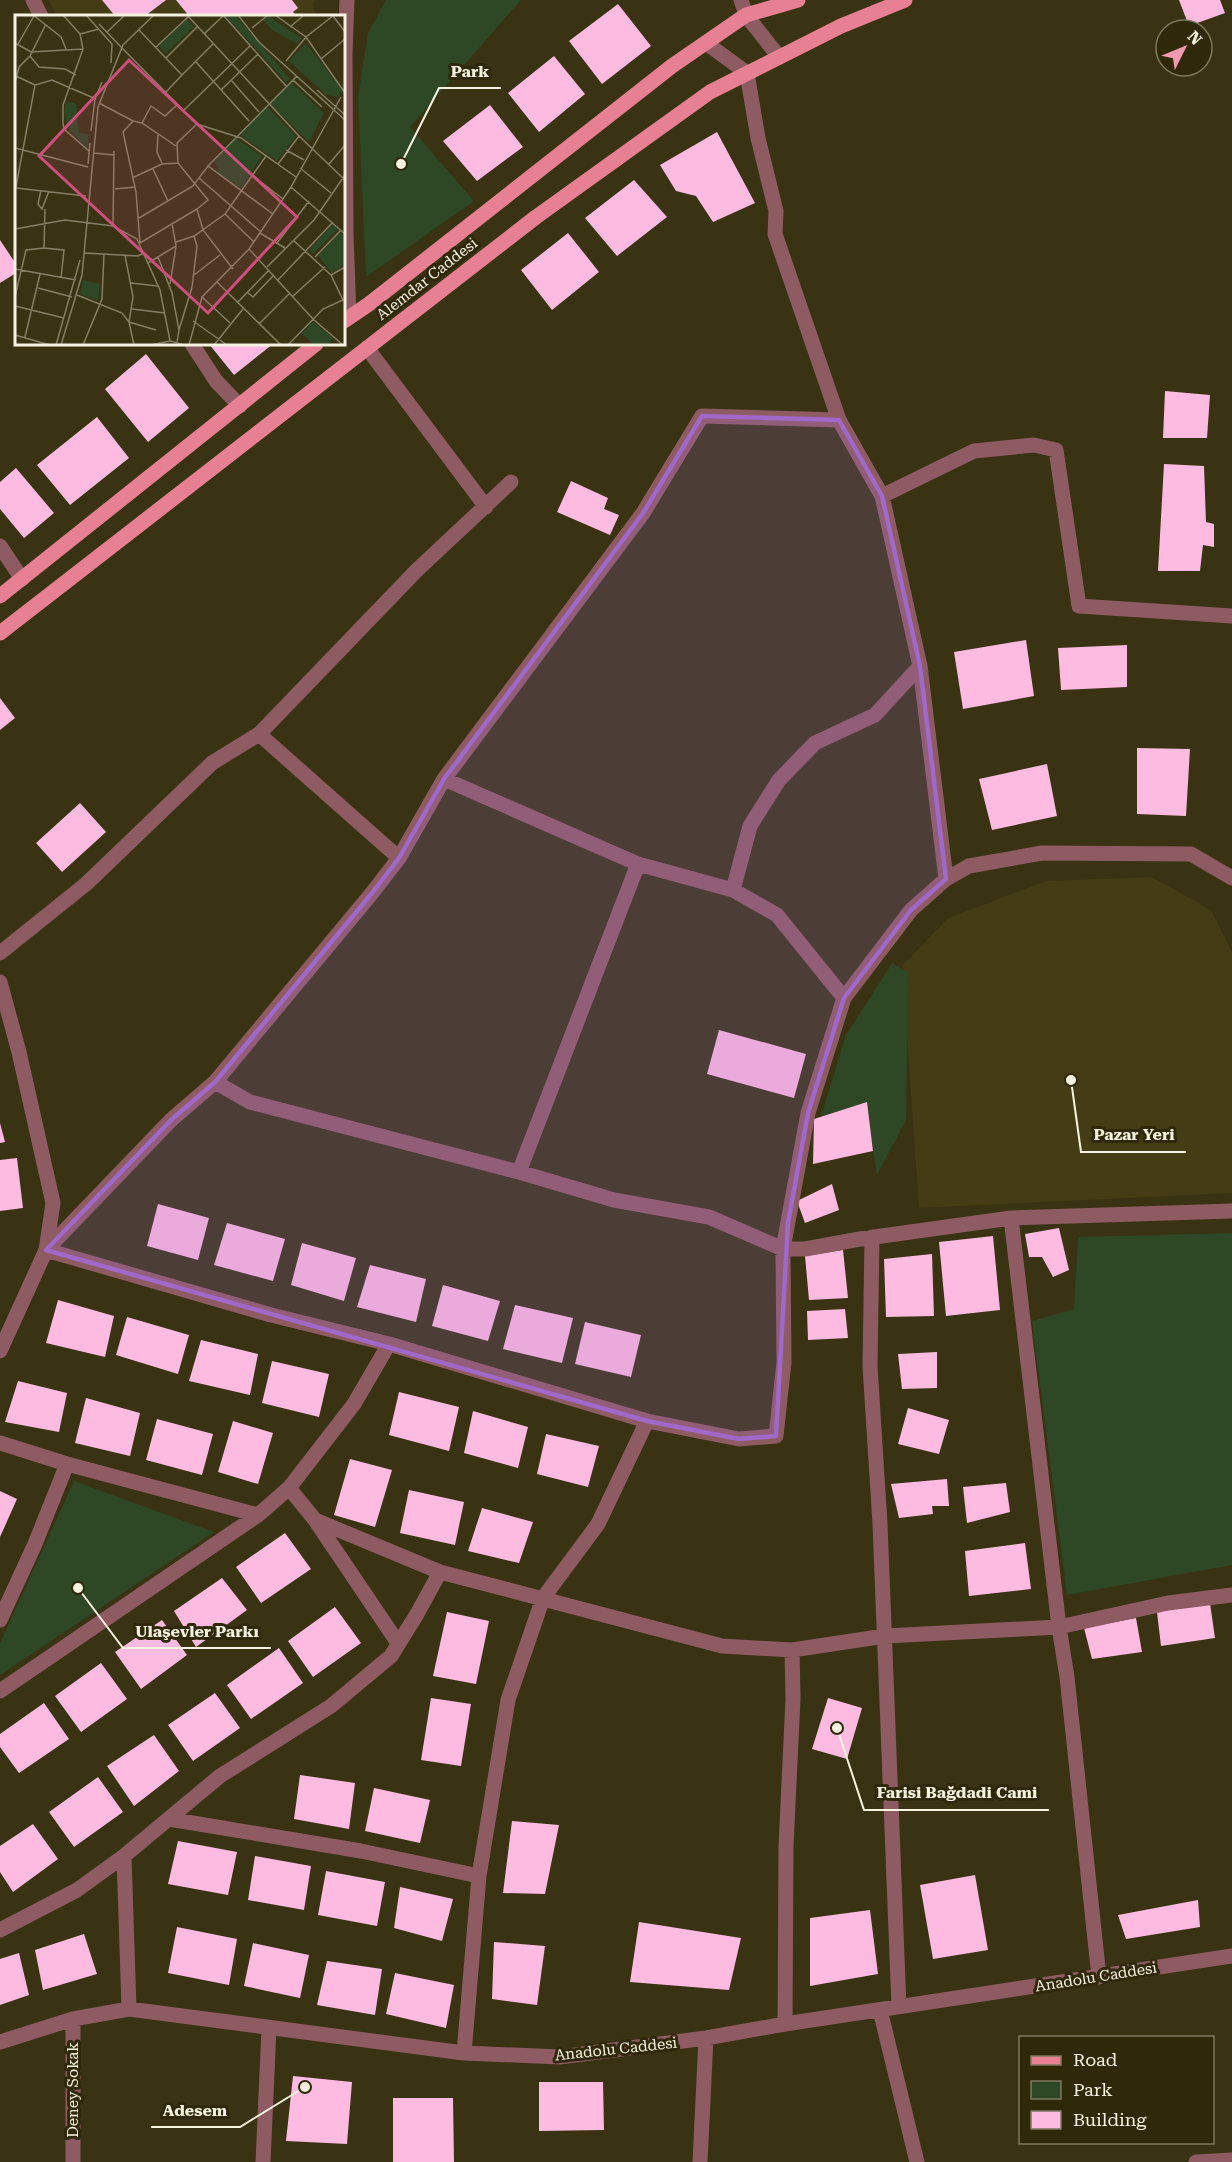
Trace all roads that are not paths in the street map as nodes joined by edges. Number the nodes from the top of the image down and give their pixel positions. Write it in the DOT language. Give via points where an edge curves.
graph roads {
  1 [pos="33,0"];
  2 [pos="347,0"];
  3 [pos="741,0"];
  4 [pos="798,0"];
  5 [pos="905,0"];
  6 [pos="40,15"];
  7 [pos="746,15"];
  8 [pos="706,43"];
  9 [pos="778,57"];
  10 [pos="747,73"];
  11 [pos="346,319"];
  12 [pos="193,345"];
  13 [pos="315,345"];
  14 [pos="367,348"];
  15 [pos="240,406"];
  16 [pos="839,420"];
  17 [pos="511,482"];
  18 [pos="882,496"];
  19 [pos="486,507"];
  20 [pos="0,546"];
  21 [pos="22,579"];
  22 [pos="0,596"];
  23 [pos="1232,616"];
  24 [pos="0,633"];
  25 [pos="921,666"];
  26 [pos="259,734"];
  27 [pos="444,779"];
  28 [pos="399,858"];
  29 [pos="638,864"];
  30 [pos="1232,878"];
  31 [pos="946,879"];
  32 [pos="733,890"];
  33 [pos="0,953"];
  34 [pos="0,982"];
  35 [pos="844,999"];
  36 [pos="215,1082"];
  37 [pos="519,1172"];
  38 [pos="1232,1211"];
  39 [pos="1011,1218"];
  40 [pos="873,1237"];
  41 [pos="783,1249"];
  42 [pos="46,1250"];
  43 [pos="3,1335"];
  44 [pos="388,1344"];
  45 [pos="0,1351"];
  46 [pos="647,1421"];
  47 [pos="0,1443"];
  48 [pos="67,1464"];
  49 [pos="289,1488"];
  50 [pos="258,1515"];
  51 [pos="315,1520"];
  52 [pos="440,1572"];
  53 [pos="1232,1595"];
  54 [pos="543,1598"];
  55 [pos="0,1620"];
  56 [pos="1059,1627"];
  57 [pos="885,1636"];
  58 [pos="398,1643"];
  59 [pos="792,1650"];
  60 [pos="0,1691"];
  61 [pos="169,1819"];
  62 [pos="124,1856"];
  63 [pos="479,1876"];
  64 [pos="0,1930"];
  65 [pos="1232,1956"];
  66 [pos="1099,1977"];
  67 [pos="899,2007"];
  68 [pos="129,2009"];
  69 [pos="880,2010"];
  70 [pos="73,2019"];
  71 [pos="785,2024"];
  72 [pos="269,2028"];
  73 [pos="706,2038"];
  74 [pos="0,2042"];
  75 [pos="464,2053"];
  76 [pos="1232,2160"];
  77 [pos="73,2162"];
  78 [pos="263,2162"];
  79 [pos="700,2162"];
  80 [pos="917,2162"];
  81 [pos="1196,2162"];
  1 -- 6 [label="street"];
  2 -- 11 [label="street"];
  3 -- 7 [label="street"];
  4 -- 7 [label="main road, Alemdar Caddesi"];
  5 -- 9 [label="main road, Alemdar Caddesi"];
  7 -- 8 [label="main road, Alemdar Caddesi"];
  7 -- 9 [label="street"];
  8 -- 10 [label="street"];
  8 -- 11 [label="main road, Alemdar Caddesi"];
  9 -- 10 [label="main road, Alemdar Caddesi"];
  10 -- 14 [label="main road, Alemdar Caddesi" via="710,92 536,217"];
  10 -- 16 [label="street" via="776,211 775,234"];
  12 -- 15 [label="street" via="216,381"];
  13 -- 15 [label="main road"];
  14 -- 19 [label="street"];
  14 -- 24 [label="main road, Alemdar Caddesi"];
  15 -- 21 [label="main road"];
  16 -- 18 [label="street"];
  16 -- 27 [label="street" via="702,416 643,513"];
  17 -- 19 [label="street"];
  18 -- 23 [label="street" via="974,451 1034,445 1056,450 1079,606"];
  18 -- 25 [label="street"];
  19 -- 26 [label="street" via="417,570"];
  20 -- 21 [label="street"];
  21 -- 22 [label="main road"];
  25 -- 31 [label="street"];
  25 -- 32 [label="street" via="875,715 815,743 779,780 750,826"];
  26 -- 28 [label="street"];
  26 -- 33 [label="street" via="212,763 86,884"];
  27 -- 28 [label="street"];
  27 -- 29 [label="street"];
  28 -- 36 [label="street"];
  29 -- 32 [label="street"];
  29 -- 37 [label="street"];
  30 -- 31 [label="street" via="1191,854 1042,852 969,866"];
  31 -- 35 [label="street" via="912,910"];
  32 -- 35 [label="street" via="777,915"];
  34 -- 42 [label="street" via="53,1203"];
  35 -- 41 [label="street" via="808,1113"];
  36 -- 37 [label="street" via="250,1102"];
  36 -- 42 [label="street" via="171,1120"];
  37 -- 41 [label="street" via="614,1200 709,1217"];
  38 -- 39 [label="street"];
  39 -- 40 [label="street"];
  39 -- 56 [label="street"];
  40 -- 41 [label="street"];
  40 -- 57 [label="street" via="870,1366"];
  41 -- 46 [label="street" via="784,1362 776,1436 739,1439"];
  42 -- 43 [label="street"];
  42 -- 44 [label="street" via="271,1315"];
  43 -- 45 [label="street"];
  44 -- 46 [label="street"];
  44 -- 49 [label="street" via="354,1404"];
  46 -- 54 [label="street" via="598,1524"];
  47 -- 48 [label="street"];
  48 -- 50 [label="street"];
  48 -- 55 [label="street"];
  49 -- 50 [label="street"];
  49 -- 51 [label="street"];
  50 -- 60 [label="street"];
  51 -- 52 [label="street"];
  51 -- 58 [label="street"];
  52 -- 54 [label="street"];
  52 -- 58 [label="street"];
  53 -- 56 [label="street" via="1168,1603"];
  54 -- 59 [label="street" via="722,1646"];
  54 -- 63 [label="street" via="508,1700"];
  56 -- 57 [label="street"];
  56 -- 66 [label="street"];
  57 -- 59 [label="street"];
  57 -- 67 [label="street"];
  58 -- 61 [label="street" via="391,1656 331,1706 220,1776"];
  59 -- 71 [label="street"];
  61 -- 62 [label="street"];
  61 -- 63 [label="street" via="361,1851"];
  62 -- 64 [label="street" via="78,1890"];
  62 -- 68 [label="street"];
  63 -- 75 [label="street"];
  65 -- 66 [label="street, Anadolu Caddesi"];
  66 -- 67 [label="street, Anadolu Caddesi"];
  67 -- 69 [label="street, Anadolu Caddesi"];
  68 -- 70 [label="street, Anadolu Caddesi"];
  68 -- 72 [label="street, Anadolu Caddesi"];
  69 -- 71 [label="street, Anadolu Caddesi"];
  69 -- 80 [label="street"];
  70 -- 74 [label="street, Anadolu Caddesi"];
  70 -- 77 [label="street, Deney Sokak"];
  71 -- 73 [label="street, Anadolu Caddesi"];
  72 -- 75 [label="street, Anadolu Caddesi"];
  72 -- 78 [label="street"];
  73 -- 75 [label="street, Anadolu Caddesi" via="560,2057"];
  73 -- 79 [label="street"];
  76 -- 81 [label="street"];
}
